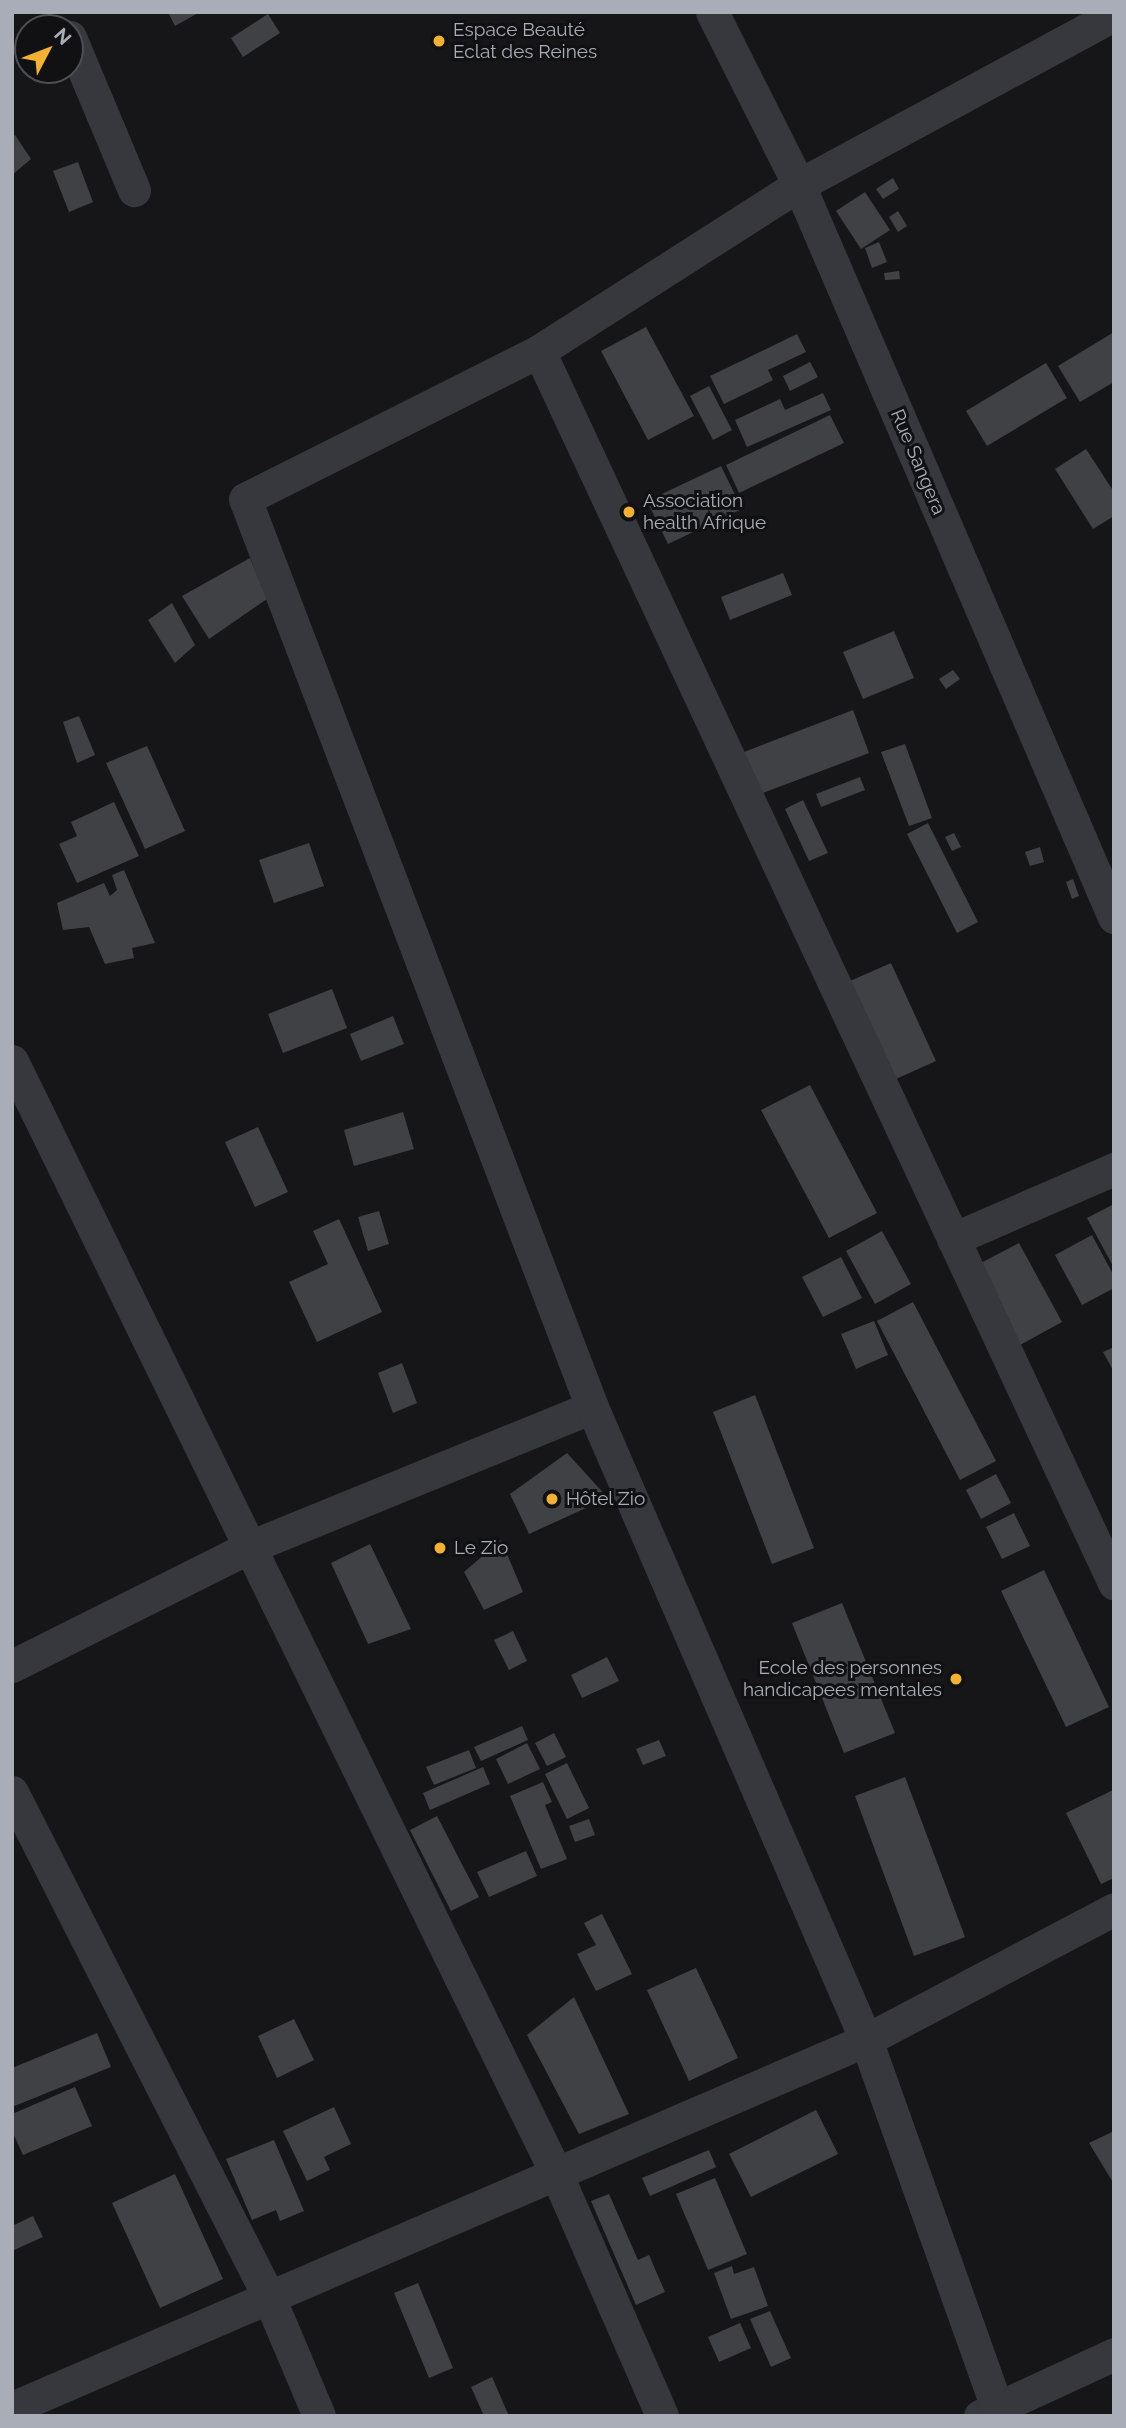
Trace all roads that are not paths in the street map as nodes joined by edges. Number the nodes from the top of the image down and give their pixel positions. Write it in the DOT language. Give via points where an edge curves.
graph roads {
  1 [pos="712,12"];
  2 [pos="1112,16"];
  3 [pos="84,70"];
  4 [pos="799,185"];
  5 [pos="134,190"];
  6 [pos="539,351"];
  7 [pos="1114,917"];
  8 [pos="12,1061"];
  9 [pos="1114,1169"];
  10 [pos="953,1238"];
  11 [pos="592,1407"];
  12 [pos="252,1546"];
  13 [pos="1114,1583"];
  14 [pos="12,1666"];
  15 [pos="12,1792"];
  16 [pos="1114,1909"];
  17 [pos="866,2040"];
  18 [pos="556,2173"];
  19 [pos="268,2295"];
  20 [pos="1114,2354"];
  21 [pos="12,2408"];
  22 [pos="992,2413"];
  23 [pos="319,2416"];
  24 [pos="662,2416"];
  1 -- 4 [label="street, Rue Sangera"];
  2 -- 4 [label="street"];
  3 -- 5 [label="street"];
  4 -- 6 [label="street"];
  4 -- 7 [label="street, Rue Sangera"];
  6 -- 10 [label="street"];
  6 -- 11 [label="street" via="245,499"];
  8 -- 12 [label="street"];
  9 -- 10 [label="street"];
  10 -- 13 [label="street"];
  11 -- 12 [label="street"];
  11 -- 17 [label="street"];
  12 -- 14 [label="street"];
  12 -- 18 [label="street"];
  15 -- 19 [label="street"];
  16 -- 17 [label="street"];
  17 -- 18 [label="street"];
  17 -- 22 [label="street"];
  18 -- 19 [label="street"];
  18 -- 24 [label="street"];
  19 -- 21 [label="street"];
  19 -- 23 [label="street"];
  20 -- 22 [label="street"];
}
